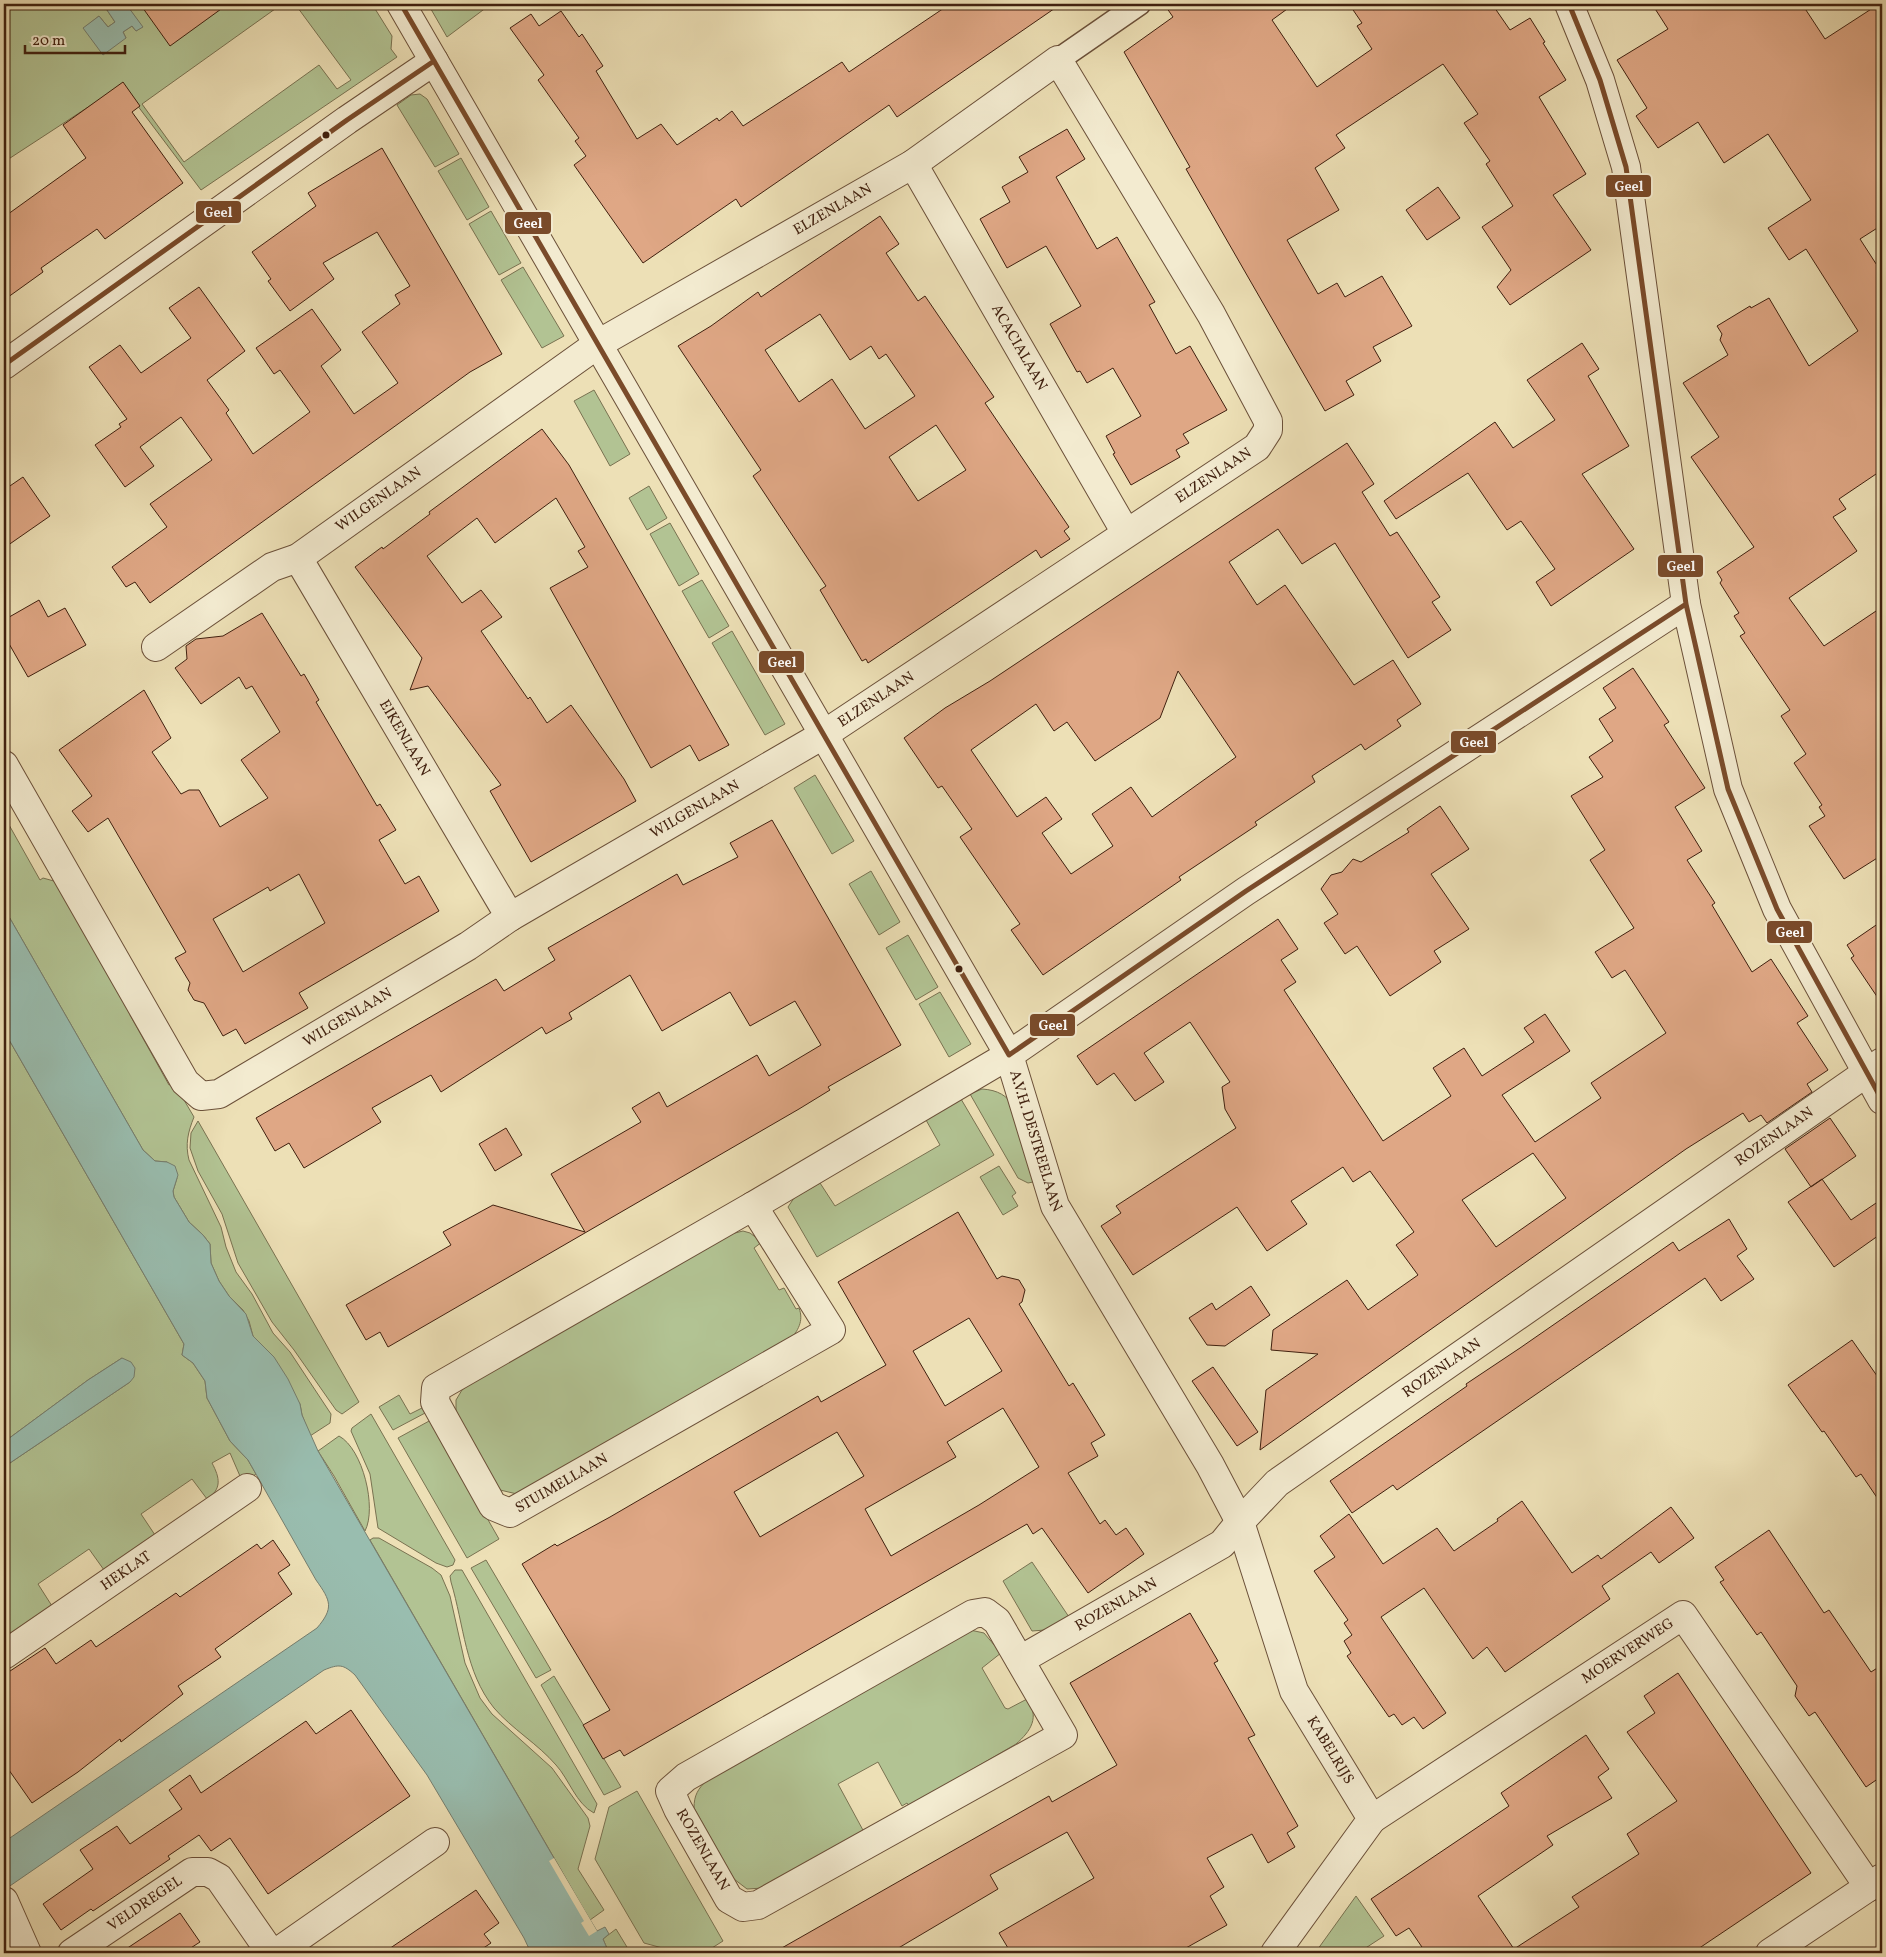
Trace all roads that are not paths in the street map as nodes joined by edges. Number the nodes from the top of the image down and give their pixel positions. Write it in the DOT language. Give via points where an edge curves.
graph roads {
  1 [pos="401,4"];
  2 [pos="1139,4"];
  3 [pos="1569,4"];
  4 [pos="1058,60"];
  5 [pos="434,61"];
  6 [pos="913,164"];
  7 [pos="598,344"];
  8 [pos="4,365"];
  9 [pos="1126,533"];
  10 [pos="298,558"];
  11 [pos="1686,604"];
  12 [pos="156,647"];
  13 [pos="823,735"];
  14 [pos="4,765"];
  15 [pos="510,917"];
  16 [pos="1009,1055"];
  17 [pos="1874,1067"];
  18 [pos="1882,1100"];
  19 [pos="753,1206"];
  20 [pos="247,1488"];
  21 [pos="1240,1522"];
  22 [pos="4,1655"];
  23 [pos="1020,1660"];
  24 [pos="1372,1819"];
  25 [pos="435,1842"];
  26 [pos="1876,1883"];
  27 [pos="5,1904"];
  28 [pos="28,1953"];
  29 [pos="72,1953"];
  30 [pos="271,1953"];
  31 [pos="276,1953"];
  32 [pos="1275,1953"];
  33 [pos="1770,1953"];
  1 -- 5 [label="street, A.V.H. DESTREELAAN"];
  2 -- 4 [label="street, ELZENLAAN"];
  3 -- 11 [label="street" via="1600,80 1626,167"];
  4 -- 6 [label="street, ELZENLAAN"];
  4 -- 9 [label="street, ELZENLAAN" via="1211,314 1268,421 1268,430 1257,447"];
  5 -- 7 [label="street, A.V.H. DESTREELAAN"];
  5 -- 8 [label="street"];
  6 -- 7 [label="street, ELZENLAAN"];
  6 -- 9 [label="street, ACACIALAAN"];
  7 -- 10 [label="street, WILGENLAAN"];
  7 -- 13 [label="street, A.V.H. DESTREELAAN"];
  9 -- 13 [label="street, ELZENLAAN"];
  10 -- 12 [label="street, WILGENLAAN" via="272,567"];
  10 -- 15 [label="street, EIKENLAAN"];
  11 -- 16 [label="street, STUIMELLAAN" via="1246,891"];
  11 -- 17 [label="street" via="1728,789 1777,909"];
  13 -- 15 [label="street, WILGENLAAN"];
  13 -- 16 [label="street, A.V.H. DESTREELAAN"];
  14 -- 15 [label="street, WILGENLAAN" via="185,1082 201,1096 219,1094 468,946"];
  16 -- 19 [label="street, STUIMELLAAN"];
  16 -- 21 [label="street, A.V.H. DESTREELAAN" via="1055,1206 1210,1465"];
  17 -- 18 [label="street"];
  17 -- 21 [label="street, ROZENLAAN" via="1277,1482"];
  19 -- 19 [label="street, STUIMELLAAN" via="436,1388 436,1402 493,1506 510,1513 831,1330"];
  20 -- 22 [label="street, HEKLAT"];
  21 -- 23 [label="street, ROZENLAAN" via="1222,1544"];
  21 -- 24 [label="street, KABELRIJS" via="1294,1691"];
  23 -- 23 [label="street, ROZENLAAN" via="1063,1735 758,1905 743,1907 729,1899 670,1791 686,1777 973,1614 985,1612 997,1621"];
  24 -- 26 [label="street, MOERVERWEG" via="1683,1615"];
  24 -- 32 [label="street"];
  25 -- 31 [label="street"];
  26 -- 33 [label="street, MOERVERWEG"];
  27 -- 28 [label="street"];
  29 -- 30 [label="street, VELDREGEL" via="192,1872 208,1872 219,1878"];
}
